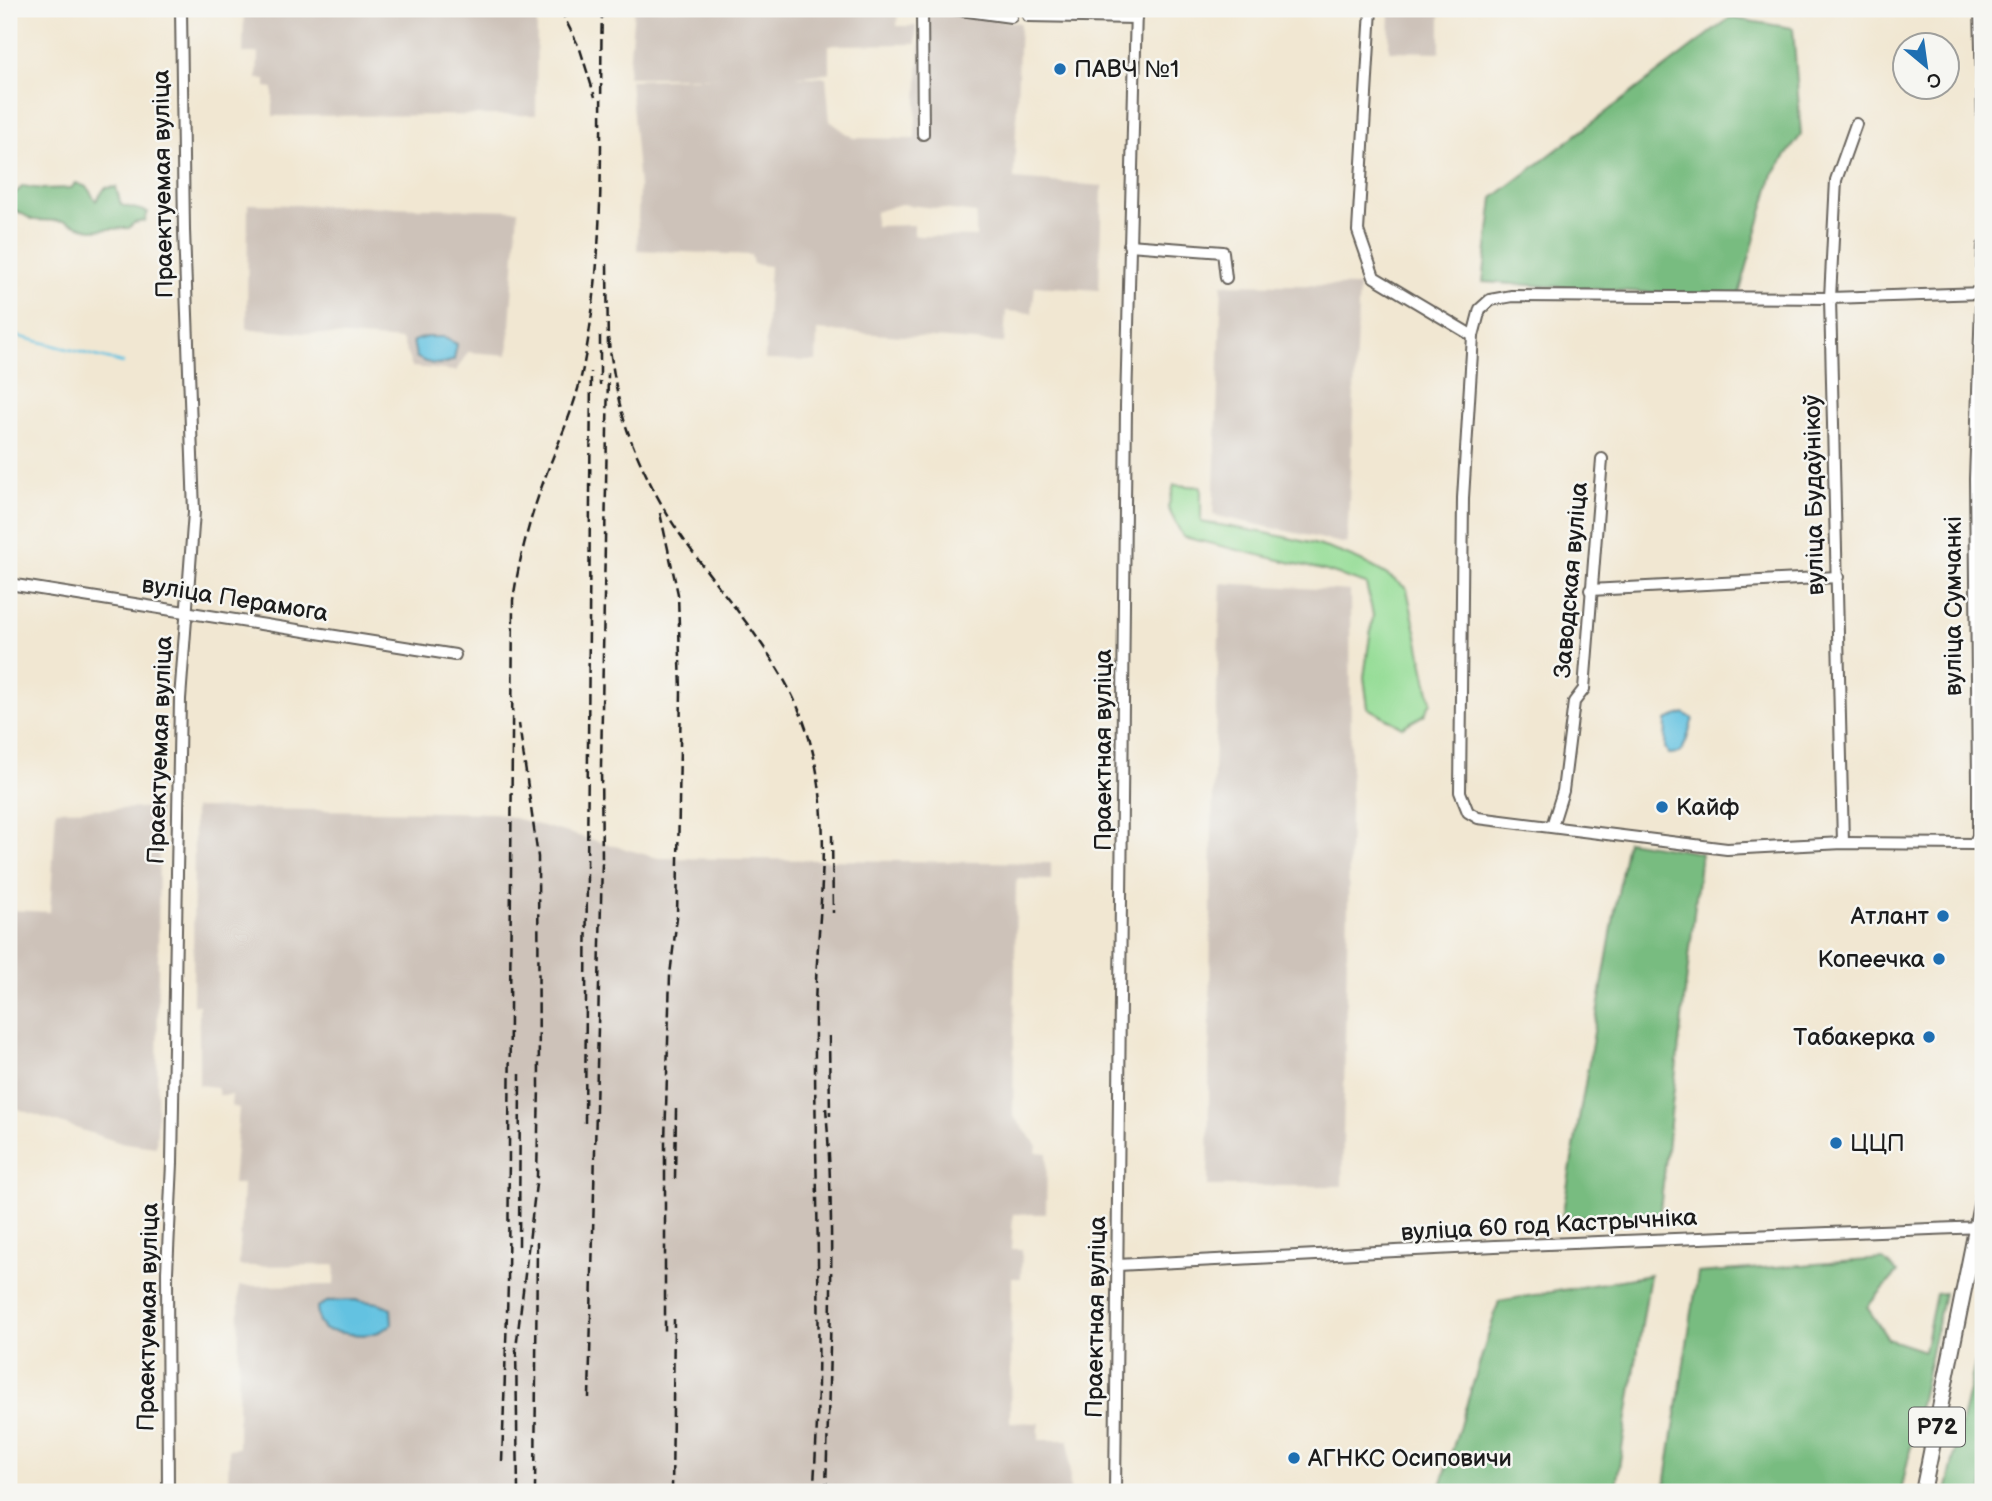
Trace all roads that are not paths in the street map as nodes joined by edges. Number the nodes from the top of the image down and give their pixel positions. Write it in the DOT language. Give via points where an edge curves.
graph roads {
  1 [pos="181,9"];
  2 [pos="922,9"];
  3 [pos="953,9"];
  4 [pos="1371,9"];
  5 [pos="1980,9"];
  6 [pos="1136,13"];
  7 [pos="1028,16"];
  8 [pos="1011,17"];
  9 [pos="1856,124"];
  10 [pos="1983,127"];
  11 [pos="923,134"];
  12 [pos="1129,244"];
  13 [pos="1983,246"];
  14 [pos="1226,278"];
  15 [pos="1983,293"];
  16 [pos="1830,298"];
  17 [pos="1473,336"];
  18 [pos="1602,459"];
  19 [pos="1838,577"];
  20 [pos="9,584"];
  21 [pos="1590,590"];
  22 [pos="185,613"];
  23 [pos="455,655"];
  24 [pos="1552,826"];
  25 [pos="1980,836"];
  26 [pos="1843,843"];
  27 [pos="1983,1195"];
  28 [pos="1980,1227"];
  29 [pos="1117,1265"];
  30 [pos="167,1492"];
  31 [pos="1115,1492"];
  32 [pos="1923,1492"];
  1 -- 22 [label="street, Праектуемая вуліца" via="194,512"];
  2 -- 11 [label="street"];
  3 -- 8 [label="street"];
  4 -- 17 [label="street" via="1358,231 1364,256 1374,277"];
  5 -- 10 [label="street"];
  6 -- 7 [label="street"];
  6 -- 12 [label="street, Праектная вуліца"];
  9 -- 16 [label="street, вуліца Будаўнікоў" via="1836,180"];
  12 -- 14 [label="street" via="1223,252"];
  12 -- 29 [label="street, Праектная вуліца"];
  13 -- 15 [label="street, вуліца Сумчанкі"];
  15 -- 16 [label="street"];
  15 -- 25 [label="street, вуліца Сумчанкі" via="1975,479"];
  16 -- 17 [label="street, вуліца Сумчанкі" via="1512,296 1490,300 1480,309"];
  16 -- 19 [label="street, вуліца Будаўнікоў"];
  17 -- 24 [label="street, вуліца Сумчанкі" via="1463,498 1460,792 1468,811 1478,818"];
  18 -- 21 [label="street, Заводская вуліца"];
  19 -- 21 [label="street"];
  19 -- 26 [label="street, вуліца Будаўнікоў"];
  20 -- 22 [label="street, вуліца Перамога"];
  21 -- 24 [label="street, Заводская вуліца" via="1584,690 1574,702 1563,791"];
  22 -- 23 [label="street, вуліца Перамога"];
  22 -- 30 [label="street, Праектуемая вуліца" via="167,1272"];
  24 -- 26 [label="street, вуліца Сумчанкі" via="1727,849"];
  25 -- 26 [label="street, вуліца Сумчанкі" via="1974,844"];
  27 -- 28 [label="main road, Р72"];
  28 -- 29 [label="street, вуліца 60 год Кастрычніка"];
  28 -- 32 [label="main road, Р72"];
  29 -- 31 [label="street, Праектная вуліца"];
}
